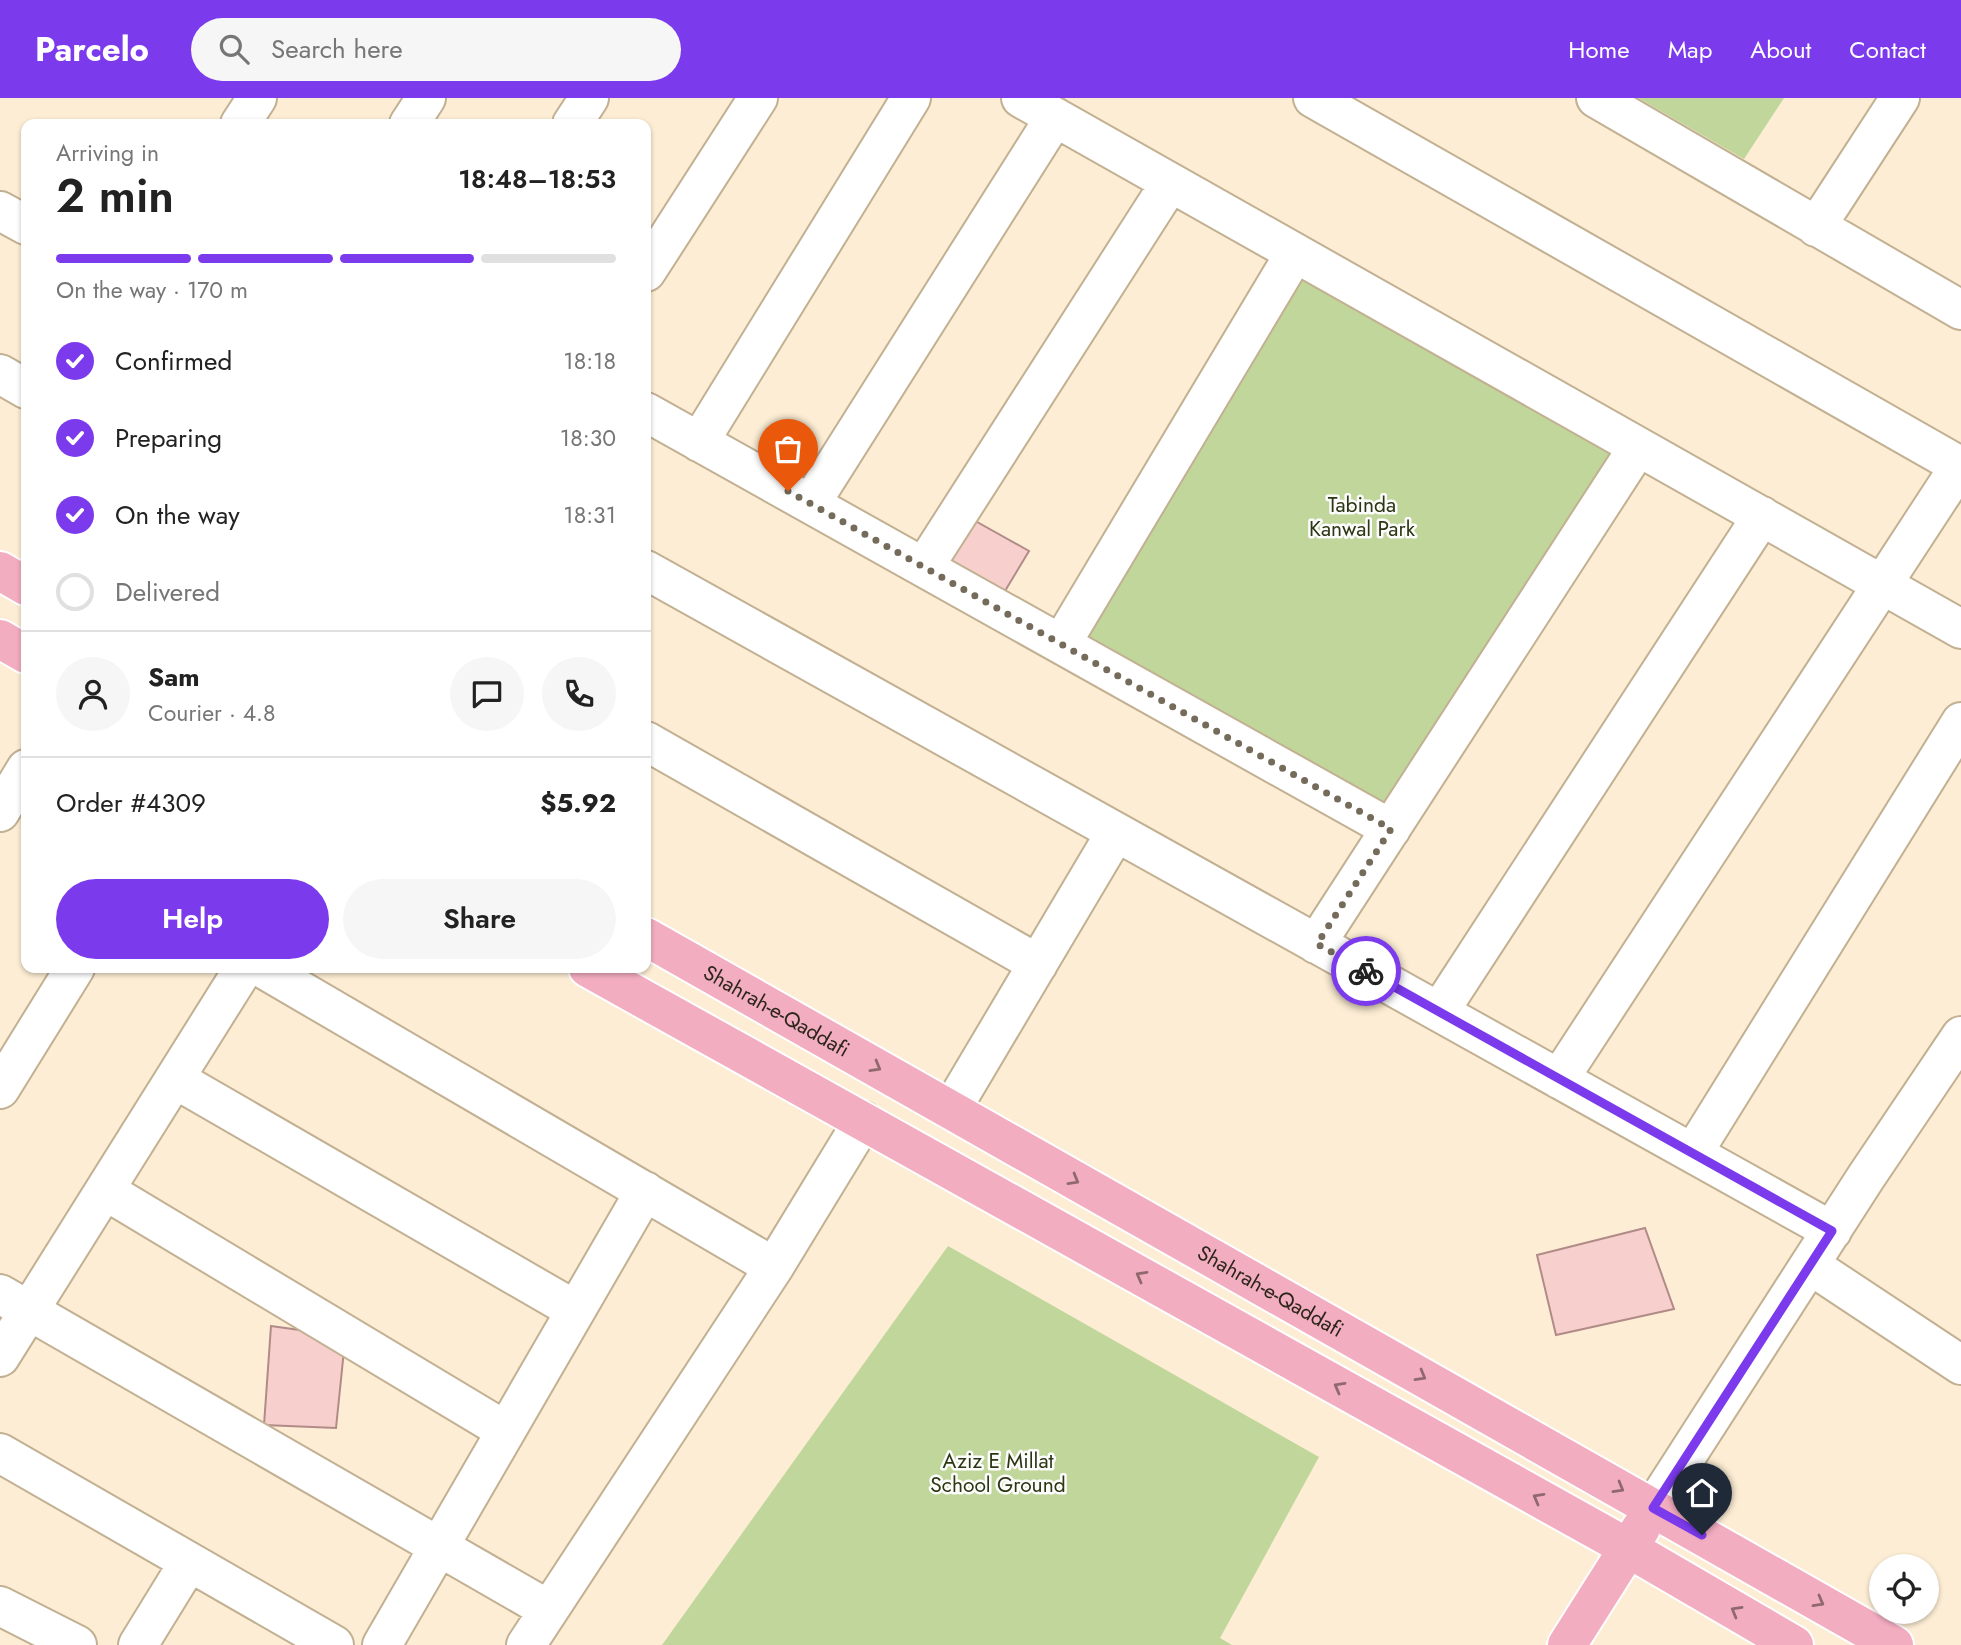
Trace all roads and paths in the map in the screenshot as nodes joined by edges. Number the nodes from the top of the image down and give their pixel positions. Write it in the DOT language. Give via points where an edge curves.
graph roads {
  1 [pos="257,98"];
  2 [pos="426,98"];
  3 [pos="589,98"];
  4 [pos="758,98"];
  5 [pos="911,98"];
  6 [pos="1021,98"];
  7 [pos="1313,98"];
  8 [pos="1596,98"];
  9 [pos="1900,98"];
  10 [pos="1055,117"];
  11 [pos="243,119"];
  12 [pos="412,119"];
  13 [pos="575,119"];
  14 [pos="1171,183"];
  15 [pos="0,211"];
  16 [pos="21,222"];
  17 [pos="1816,227"];
  18 [pos="1295,253"];
  19 [pos="651,264"];
  20 [pos="1961,310"];
  21 [pos="0,374"];
  22 [pos="21,386"];
  23 [pos="651,415"];
  24 [pos="699,442"];
  25 [pos="1638,447"];
  26 [pos="1961,465"];
  27 [pos="811,503"];
  28 [pos="1762,516"];
  29 [pos="924,567"];
  30 [pos="0,571"];
  31 [pos="651,573"];
  32 [pos="21,583"];
  33 [pos="1882,583"];
  34 [pos="1961,629"];
  35 [pos="0,639"];
  36 [pos="1061,644"];
  37 [pos="21,651"];
  38 [pos="1961,722"];
  39 [pos="651,744"];
  40 [pos="21,777"];
  41 [pos="0,813"];
  42 [pos="21,827"];
  43 [pos="1391,829"];
  44 [pos="1116,832"];
  45 [pos="651,940"];
  46 [pos="1317,944"];
  47 [pos="1038,964"];
  48 [pos="72,973"];
  49 [pos="241,973"];
  50 [pos="271,973"];
  51 [pos="598,973"];
  52 [pos="1439,1012"];
  53 [pos="1961,1036"];
  54 [pos="175,1079"];
  55 [pos="1559,1079"];
  56 [pos="0,1089"];
  57 [pos="951,1110"];
  58 [pos="863,1121"];
  59 [pos="1693,1153"];
  60 [pos="106,1191"];
  61 [pos="645,1191"];
  62 [pos="1832,1231"];
  63 [pos="1810,1265"];
  64 [pos="774,1266"];
  65 [pos="14,1301"];
  66 [pos="575,1310"];
  67 [pos="0,1357"];
  68 [pos="1961,1365"];
  69 [pos="506,1431"];
  70 [pos="0,1453"];
  71 [pos="1653,1508"];
  72 [pos="439,1546"];
  73 [pos="1628,1548"];
  74 [pos="189,1562"];
  75 [pos="0,1606"];
  76 [pos="549,1610"];
  77 [pos="77,1645"];
  78 [pos="138,1645"];
  79 [pos="334,1645"];
  80 [pos="382,1645"];
  81 [pos="526,1645"];
  82 [pos="1567,1645"];
  83 [pos="1794,1645"];
  84 [pos="1894,1645"];
  1 -- 11 [label="street"];
  2 -- 12 [label="street"];
  3 -- 13 [label="street"];
  4 -- 19 [label="street"];
  5 -- 24 [label="street"];
  6 -- 10 [label="street"];
  7 -- 26 [label="street"];
  8 -- 17 [label="street"];
  9 -- 17 [label="street"];
  10 -- 14 [label="street"];
  10 -- 27 [label="street"];
  14 -- 18 [label="street"];
  14 -- 29 [label="street"];
  15 -- 16 [label="street"];
  17 -- 20 [label="street"];
  18 -- 25 [label="street"];
  18 -- 36 [label="street"];
  21 -- 22 [label="street"];
  23 -- 24 [label="street"];
  24 -- 27 [label="street"];
  25 -- 28 [label="street"];
  25 -- 43 [label="street"];
  26 -- 33 [label="street"];
  27 -- 29 [label="street"];
  28 -- 33 [label="street"];
  28 -- 52 [label="street"];
  29 -- 36 [label="street"];
  30 -- 32 [label="main road"];
  31 -- 44 [label="street"];
  33 -- 34 [label="street"];
  33 -- 55 [label="street"];
  35 -- 37 [label="main road"];
  36 -- 43 [label="street"];
  38 -- 59 [label="street"];
  39 -- 47 [label="street"];
  40 -- 41 [label="street"];
  41 -- 42 [label="street"];
  43 -- 46 [label="street"];
  44 -- 46 [label="street"];
  44 -- 47 [label="street"];
  45 -- 57 [label="main road, Shahrah-e-Qaddafi, one-way"];
  46 -- 52 [label="street"];
  47 -- 57 [label="street"];
  48 -- 56 [label="street"];
  49 -- 54 [label="street"];
  50 -- 61 [label="street"];
  51 -- 58 [label="main road"];
  52 -- 55 [label="street"];
  53 -- 62 [label="street"];
  54 -- 60 [label="street"];
  54 -- 66 [label="street"];
  55 -- 59 [label="street"];
  57 -- 71 [label="main road, Shahrah-e-Qaddafi, one-way"];
  58 -- 64 [label="street"];
  73 -- 58 [label="main road, one-way"];
  59 -- 62 [label="street"];
  60 -- 65 [label="street"];
  60 -- 69 [label="street"];
  61 -- 64 [label="street"];
  61 -- 66 [label="street"];
  62 -- 63 [label="street"];
  63 -- 68 [label="street"];
  63 -- 71 [label="street"];
  64 -- 76 [label="street"];
  65 -- 67 [label="street"];
  65 -- 72 [label="street"];
  66 -- 69 [label="street"];
  69 -- 72 [label="street"];
  70 -- 74 [label="street"];
  71 -- 73 [label="main road"];
  71 -- 84 [label="main road, Shahrah-e-Qaddafi, one-way"];
  72 -- 76 [label="street"];
  72 -- 80 [label="street"];
  73 -- 82 [label="main road"];
  83 -- 73 [label="main road, one-way"];
  74 -- 78 [label="street"];
  74 -- 79 [label="street"];
  75 -- 77 [label="street"];
  76 -- 81 [label="street"];
}
